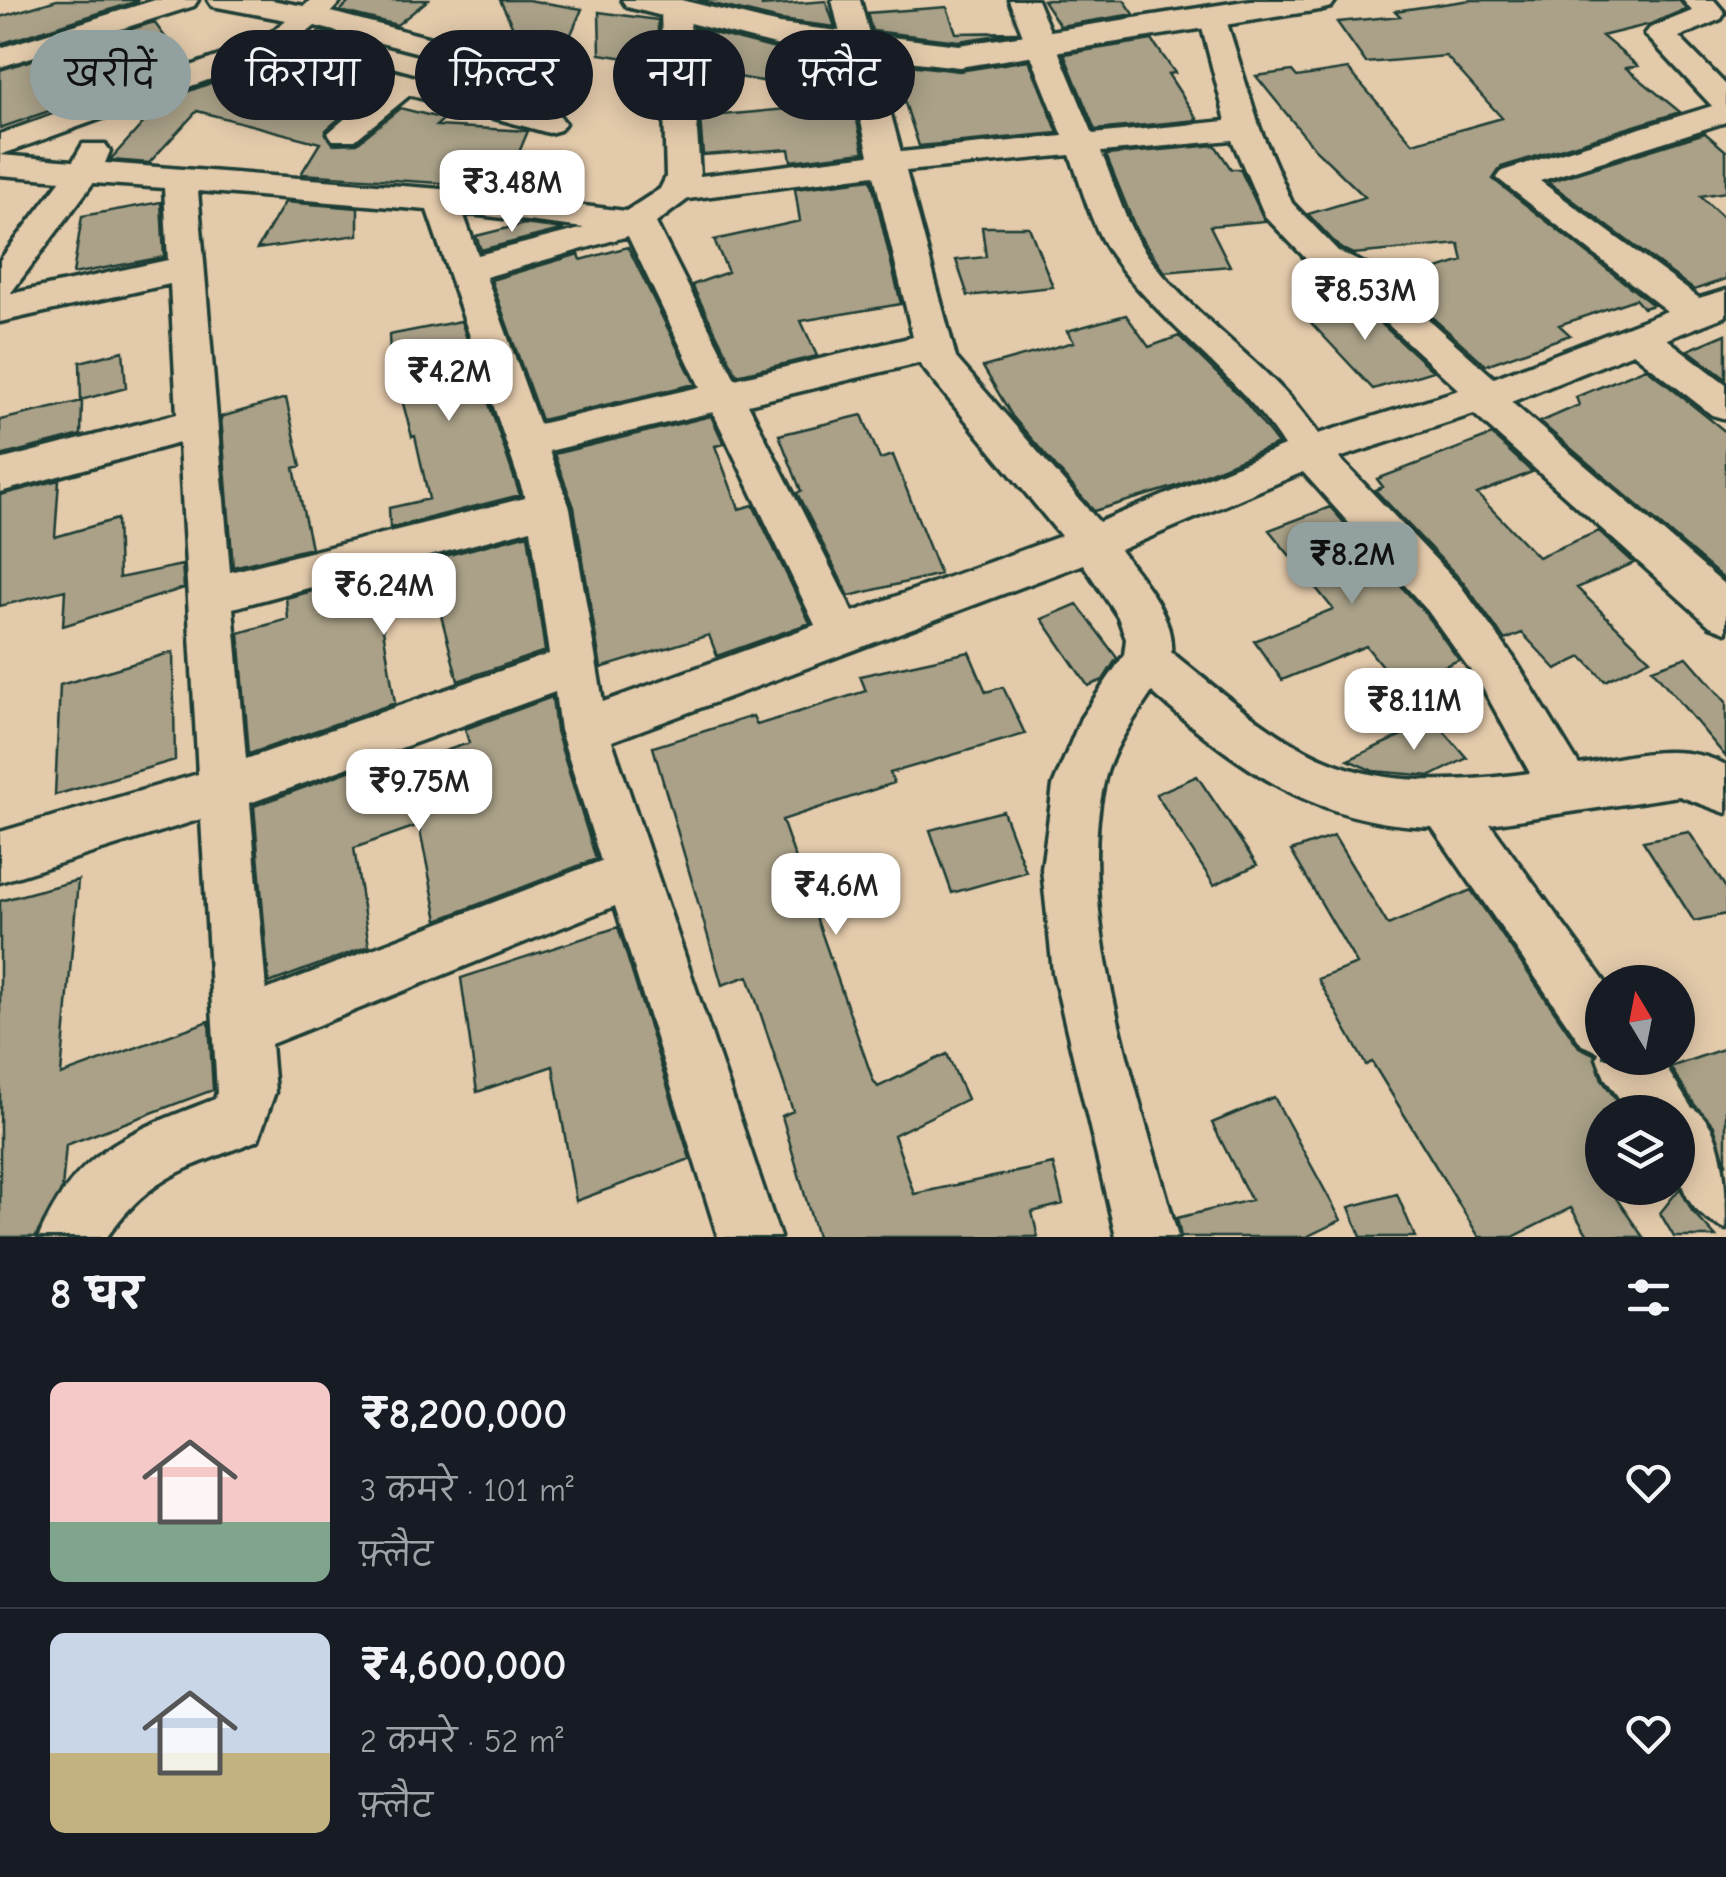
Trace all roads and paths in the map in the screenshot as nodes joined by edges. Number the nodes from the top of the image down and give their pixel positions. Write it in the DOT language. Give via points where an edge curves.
graph roads {
  1 [pos="184,0"];
  2 [pos="222,0"];
  3 [pos="846,0"];
  4 [pos="1023,0"];
  5 [pos="1319,0"];
  6 [pos="660,4"];
  7 [pos="1265,4"];
  8 [pos="318,8"];
  9 [pos="1708,8"];
  10 [pos="1213,16"];
  11 [pos="292,30"];
  12 [pos="853,30"];
  13 [pos="765,31"];
  14 [pos="1040,43"];
  15 [pos="915,51"];
  16 [pos="0,58"];
  17 [pos="395,79"];
  18 [pos="413,84"];
  19 [pos="1726,103"];
  20 [pos="1726,112"];
  21 [pos="71,120"];
  22 [pos="109,120"];
  23 [pos="876,120"];
  24 [pos="549,123"];
  25 [pos="1244,129"];
  26 [pos="344,133"];
  27 [pos="0,145"];
  28 [pos="1085,147"];
  29 [pos="887,163"];
  30 [pos="0,165"];
  31 [pos="84,172"];
  32 [pos="180,179"];
  33 [pos="681,188"];
  34 [pos="441,200"];
  35 [pos="639,222"];
  36 [pos="184,268"];
  37 [pos="466,270"];
  38 [pos="0,285"];
  39 [pos="0,308"];
  40 [pos="1710,308"];
  41 [pos="1637,336"];
  42 [pos="934,346"];
  43 [pos="1484,396"];
  44 [pos="725,398"];
  45 [pos="1726,405"];
  46 [pos="198,423"];
  47 [pos="526,442"];
  48 [pos="1309,452"];
  49 [pos="0,476"];
  50 [pos="549,508"];
  51 [pos="1092,543"];
  52 [pos="212,594"];
  53 [pos="1726,613"];
  54 [pos="842,635"];
  55 [pos="1146,660"];
  56 [pos="574,665"];
  57 [pos="584,730"];
  58 [pos="1723,784"];
  59 [pos="225,789"];
  60 [pos="1566,789"];
  61 [pos="1445,804"];
  62 [pos="0,857"];
  63 [pos="631,875"];
  64 [pos="1585,1002"];
  65 [pos="241,1028"];
  66 [pos="1695,1155"];
  67 [pos="1726,1199"];
  68 [pos="70,1237"];
  69 [pos="749,1237"];
  70 [pos="1147,1237"];
  1 -- 16 [label="street"];
  2 -- 8 [label="street"];
  3 -- 12 [label="street"];
  4 -- 14 [label="street"];
  5 -- 7 [label="street"];
  6 -- 13 [label="street"];
  6 -- 33 [label="street"];
  7 -- 10 [label="street"];
  8 -- 11 [label="street"];
  8 -- 18 [label="street" via="458,54"];
  9 -- 19 [label="street" via="1660,34"];
  10 -- 14 [label="street"];
  10 -- 25 [label="street"];
  14 -- 15 [label="street" via="960,56"];
  14 -- 28 [label="street"];
  17 -- 18 [label="street"];
  18 -- 24 [label="street"];
  18 -- 26 [label="street"];
  20 -- 40 [label="street" via="1514,178"];
  21 -- 27 [label="street"];
  22 -- 31 [label="street"];
  23 -- 29 [label="street"];
  25 -- 28 [label="street"];
  25 -- 43 [label="street" via="1276,208"];
  28 -- 29 [label="street"];
  28 -- 48 [label="street" via="1124,248 1145,278 1284,413"];
  29 -- 33 [label="street"];
  29 -- 42 [label="street"];
  30 -- 31 [label="street"];
  31 -- 32 [label="street"];
  31 -- 38 [label="street"];
  32 -- 34 [label="street"];
  32 -- 36 [label="street"];
  33 -- 35 [label="street"];
  34 -- 35 [label="street"];
  34 -- 37 [label="street"];
  35 -- 37 [label="street"];
  35 -- 44 [label="street"];
  36 -- 39 [label="street"];
  36 -- 46 [label="street"];
  37 -- 47 [label="street"];
  40 -- 41 [label="street"];
  41 -- 43 [label="street"];
  41 -- 45 [label="street"];
  42 -- 44 [label="street"];
  42 -- 51 [label="street" via="938,363"];
  43 -- 48 [label="street"];
  43 -- 53 [label="street"];
  44 -- 47 [label="street"];
  44 -- 54 [label="street"];
  46 -- 49 [label="street"];
  46 -- 52 [label="street"];
  47 -- 50 [label="street"];
  48 -- 51 [label="street"];
  48 -- 60 [label="street" via="1473,634"];
  50 -- 52 [label="street"];
  50 -- 56 [label="street"];
  51 -- 54 [label="street"];
  51 -- 55 [label="street" via="1138,610 1149,639"];
  52 -- 59 [label="street"];
  54 -- 57 [label="street"];
  55 -- 61 [label="street" via="1252,746 1303,777 1396,804"];
  55 -- 70 [label="street" via="1098,734 1078,786 1068,869 1080,972"];
  56 -- 57 [label="street"];
  56 -- 59 [label="street"];
  57 -- 63 [label="street"];
  58 -- 60 [label="street" via="1679,773"];
  59 -- 62 [label="street"];
  59 -- 65 [label="street"];
  60 -- 61 [label="street"];
  61 -- 64 [label="street"];
  63 -- 65 [label="street"];
  63 -- 69 [label="street"];
  65 -- 68 [label="street" via="246,1092 237,1119 140,1158 106,1187"];
  66 -- 67 [label="street"];
}
